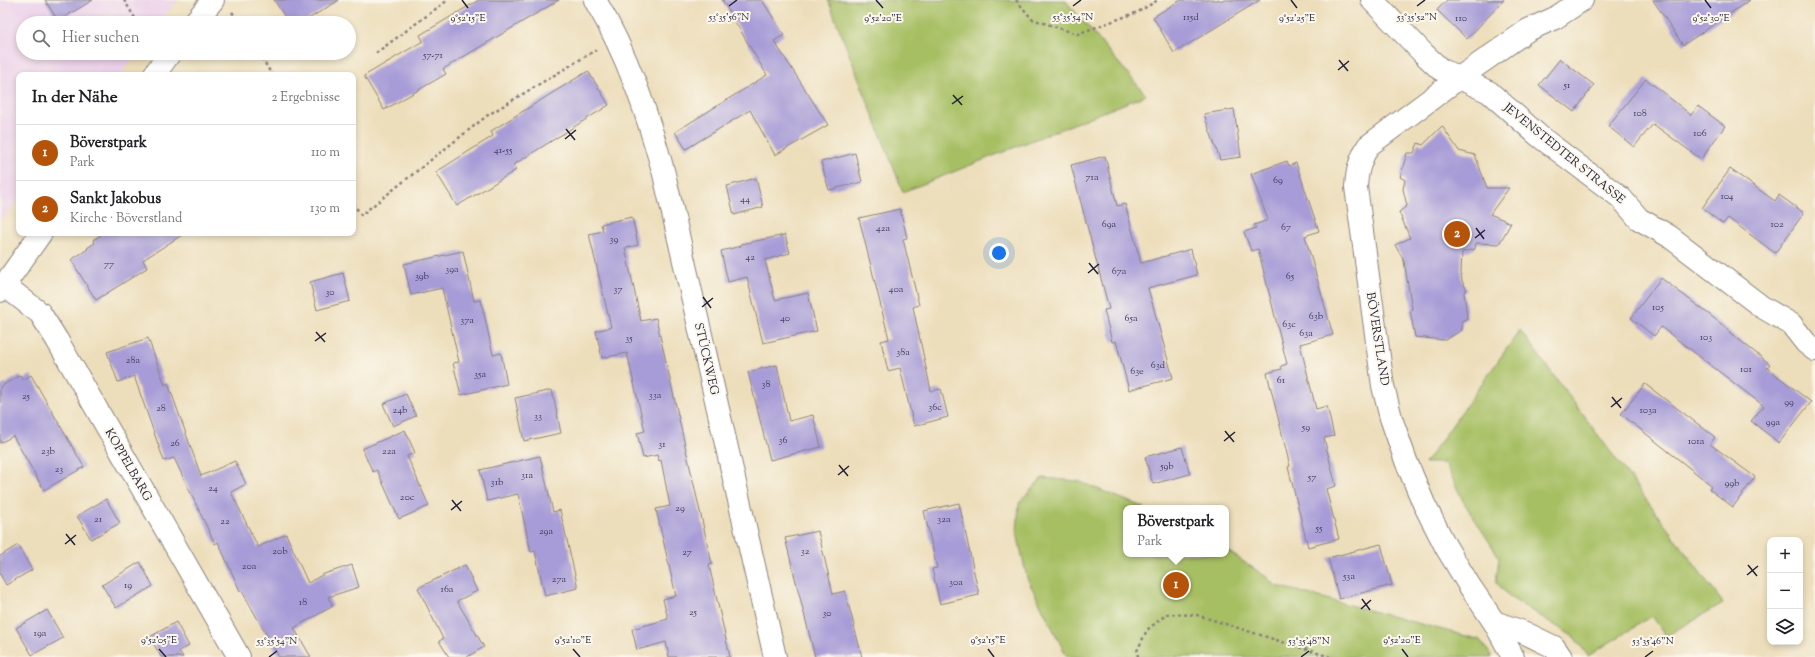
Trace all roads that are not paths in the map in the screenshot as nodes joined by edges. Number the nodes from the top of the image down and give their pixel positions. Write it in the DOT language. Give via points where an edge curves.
graph roads {
  1 [pos="595,0"];
  2 [pos="1372,0"];
  3 [pos="1582,0"];
  4 [pos="221,3"];
  5 [pos="203,16"];
  6 [pos="165,60"];
  7 [pos="156,72"];
  8 [pos="1459,78"];
  9 [pos="39,236"];
  10 [pos="2,288"];
  11 [pos="1815,350"];
  12 [pos="1494,622"];
  13 [pos="239,657"];
  14 [pos="775,657"];
  15 [pos="1513,657"];
  16 [pos="1562,657"];
  1 -- 14 [label="street, STÜCKWEG" via="634,78 664,174"];
  2 -- 8 [label="street, JEVENSTEDTER STRASSE" via="1440,69"];
  3 -- 8 [label="street, BÖVERSTLAND" via="1555,18 1528,30"];
  4 -- 5 [label="street"];
  6 -- 7 [label="street"];
  8 -- 11 [label="street, JEVENSTEDTER STRASSE" via="1489,92 1539,136 1621,198 1639,219 1669,236 1762,307 1791,324"];
  8 -- 12 [label="street, BÖVERSTLAND" via="1368,146 1360,158 1356,187 1383,386 1391,418 1424,504 1469,585"];
  9 -- 10 [label="street"];
  10 -- 13 [label="street, KOPPELBARG" via="40,313 58,340"];
  12 -- 15 [label="street, BÖVERSTLAND"];
  12 -- 16 [label="street" via="1554,647"];
}
